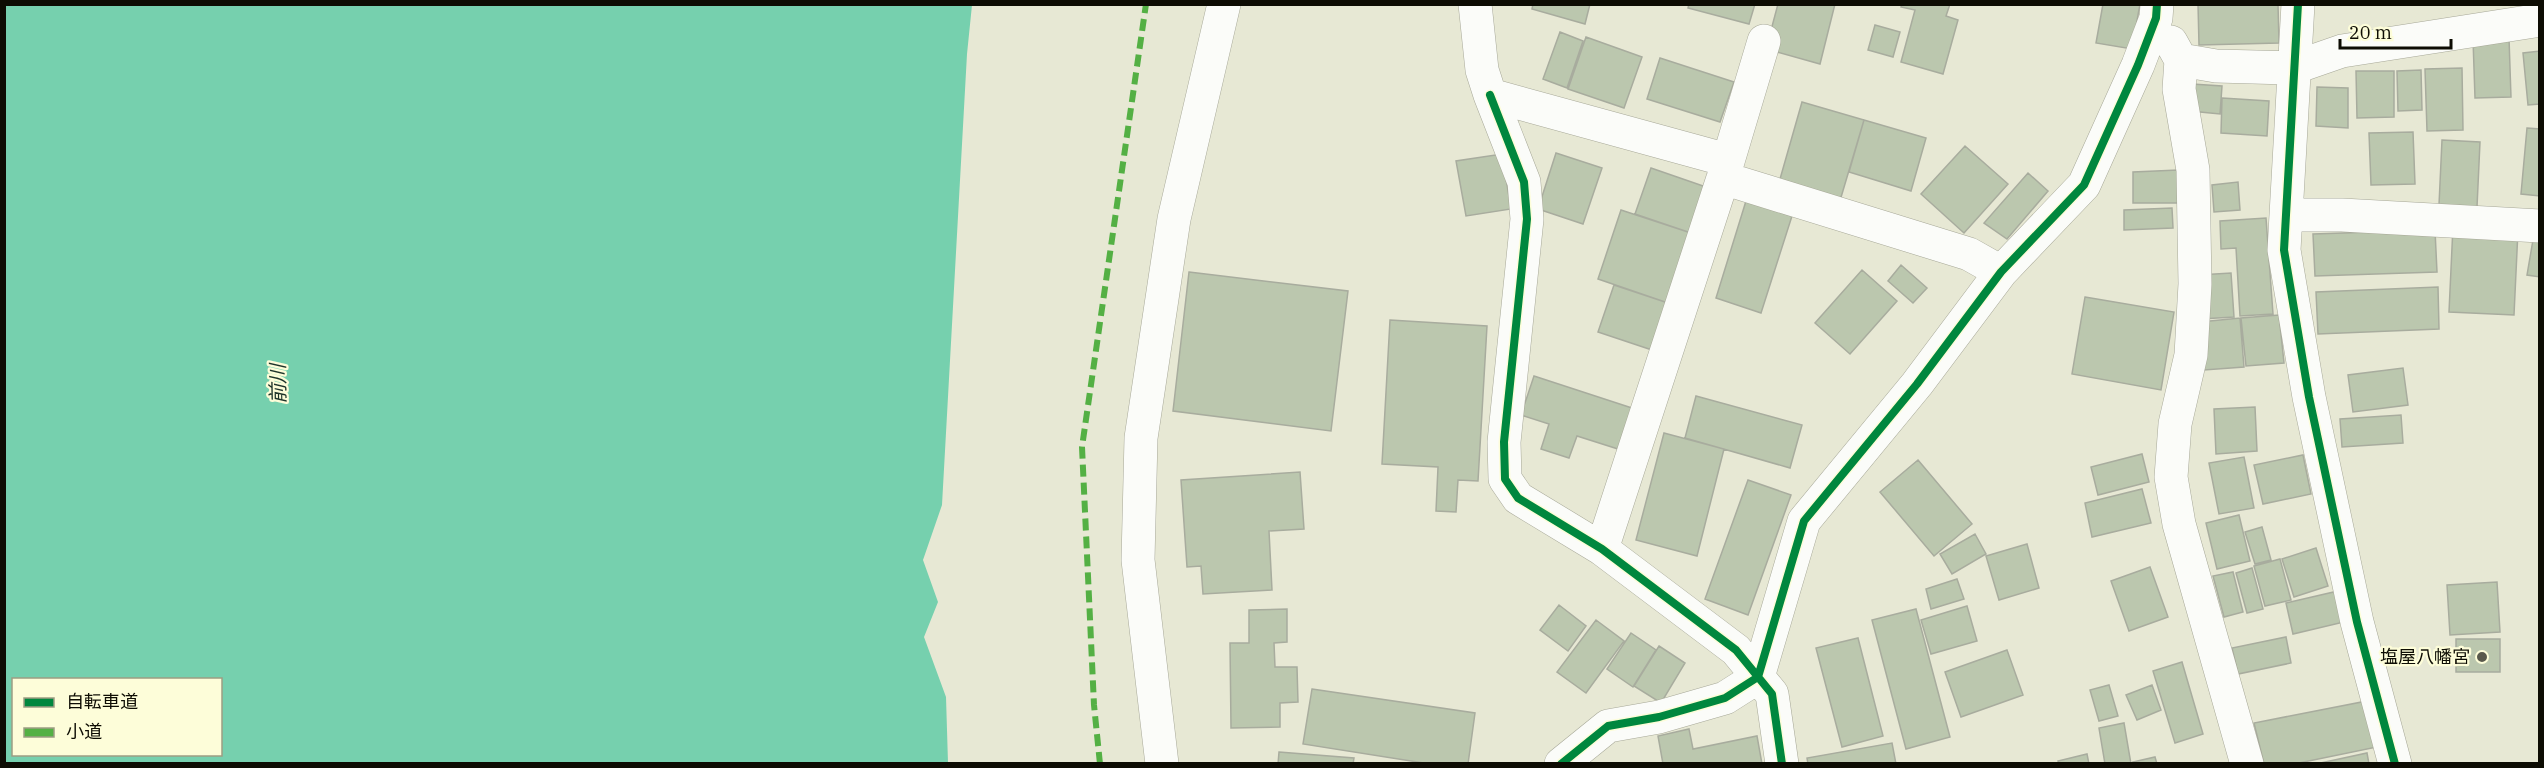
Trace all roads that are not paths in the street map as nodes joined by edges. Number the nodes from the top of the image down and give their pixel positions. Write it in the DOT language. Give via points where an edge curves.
graph roads {
  1 [pos="1224,4"];
  2 [pos="1475,4"];
  3 [pos="2298,4"];
  4 [pos="2157,11"];
  5 [pos="2540,20"];
  6 [pos="1764,41"];
  7 [pos="2181,60"];
  8 [pos="2293,68"];
  9 [pos="1490,95"];
  10 [pos="1725,169"];
  11 [pos="2286,215"];
  12 [pos="2540,226"];
  13 [pos="2001,272"];
  14 [pos="1602,549"];
  15 [pos="1758,677"];
  16 [pos="1162,764"];
  17 [pos="1561,764"];
  18 [pos="1782,764"];
  19 [pos="2247,764"];
  20 [pos="2395,764"];
  1 -- 16 [label="street" via="1174,219 1141,438 1138,560"];
  2 -- 9 [label="street" via="1482,70"];
  3 -- 8 [label="street"];
  4 -- 7 [label="street"];
  4 -- 13 [label="street" via="2138,65 2084,185"];
  5 -- 8 [label="street" via="2342,51"];
  6 -- 10 [label="street"];
  7 -- 8 [label="street" via="2216,66"];
  7 -- 19 [label="street" via="2179,89 2193,170 2194,284 2191,355 2175,424 2171,477 2179,524"];
  8 -- 11 [label="street"];
  9 -- 10 [label="street"];
  9 -- 14 [label="street" via="1524,182 1527,219 1504,442 1505,479 1518,498"];
  10 -- 13 [label="street" via="1969,254"];
  10 -- 14 [label="street"];
  11 -- 12 [label="street"];
  11 -- 20 [label="street" via="2284,250 2309,397 2357,622"];
  13 -- 15 [label="street" via="1917,384 1804,521"];
  14 -- 15 [label="street" via="1736,650"];
  15 -- 17 [label="street" via="1725,698 1659,717 1608,726"];
  15 -- 18 [label="street" via="1772,694"];
}
